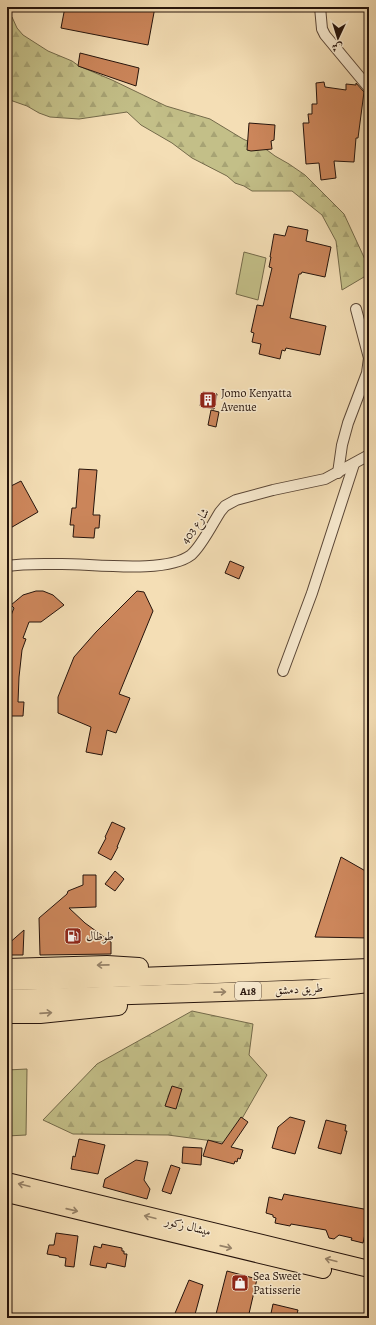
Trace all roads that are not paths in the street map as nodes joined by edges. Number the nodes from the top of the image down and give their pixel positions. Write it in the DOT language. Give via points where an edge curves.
graph roads {
  1 [pos="320,7"];
  2 [pos="369,88"];
  3 [pos="356,309"];
  4 [pos="369,455"];
  5 [pos="354,464"];
  6 [pos="338,473"];
  7 [pos="7,566"];
  8 [pos="283,671"];
  9 [pos="369,957"];
  10 [pos="7,968"];
  11 [pos="369,968"];
  12 [pos="294,971"];
  13 [pos="183,975"];
  14 [pos="7,981"];
  15 [pos="369,983"];
  16 [pos="314,989"];
  17 [pos="181,994"];
  18 [pos="369,995"];
  19 [pos="7,999"];
  20 [pos="7,1014"];
  21 [pos="7,1181"];
  22 [pos="7,1194"];
  23 [pos="369,1269"];
  24 [pos="369,1281"];
  1 -- 2 [label="street" via="325,36"];
  3 -- 6 [label="street" via="369,358 367,373 342,445"];
  4 -- 5 [label="street, شارع 403"];
  5 -- 6 [label="street, شارع 403"];
  5 -- 8 [label="street"];
  6 -- 7 [label="street, شارع 403" via="325,480 236,500 220,512 197,550 182,560 169,564"];
  9 -- 12 [label="highway" via="339,959"];
  13 -- 10 [label="highway, one-way" via="133,966"];
  11 -- 12 [label="highway, طريق دمشق / A18"];
  12 -- 13 [label="highway, طريق دمشق / A18"];
  13 -- 14 [label="highway"];
  15 -- 16 [label="highway, طريق دمشق / A18"];
  17 -- 16 [label="highway, طريق دمشق / A18, one-way"];
  16 -- 18 [label="highway" via="344,995"];
  17 -- 19 [label="highway"];
  20 -- 17 [label="highway, one-way" via="79,1011"];
  23 -- 21 [label="main road, ميشال زكور, one-way"];
  22 -- 24 [label="main road, ميشال زكور, one-way"];
}
